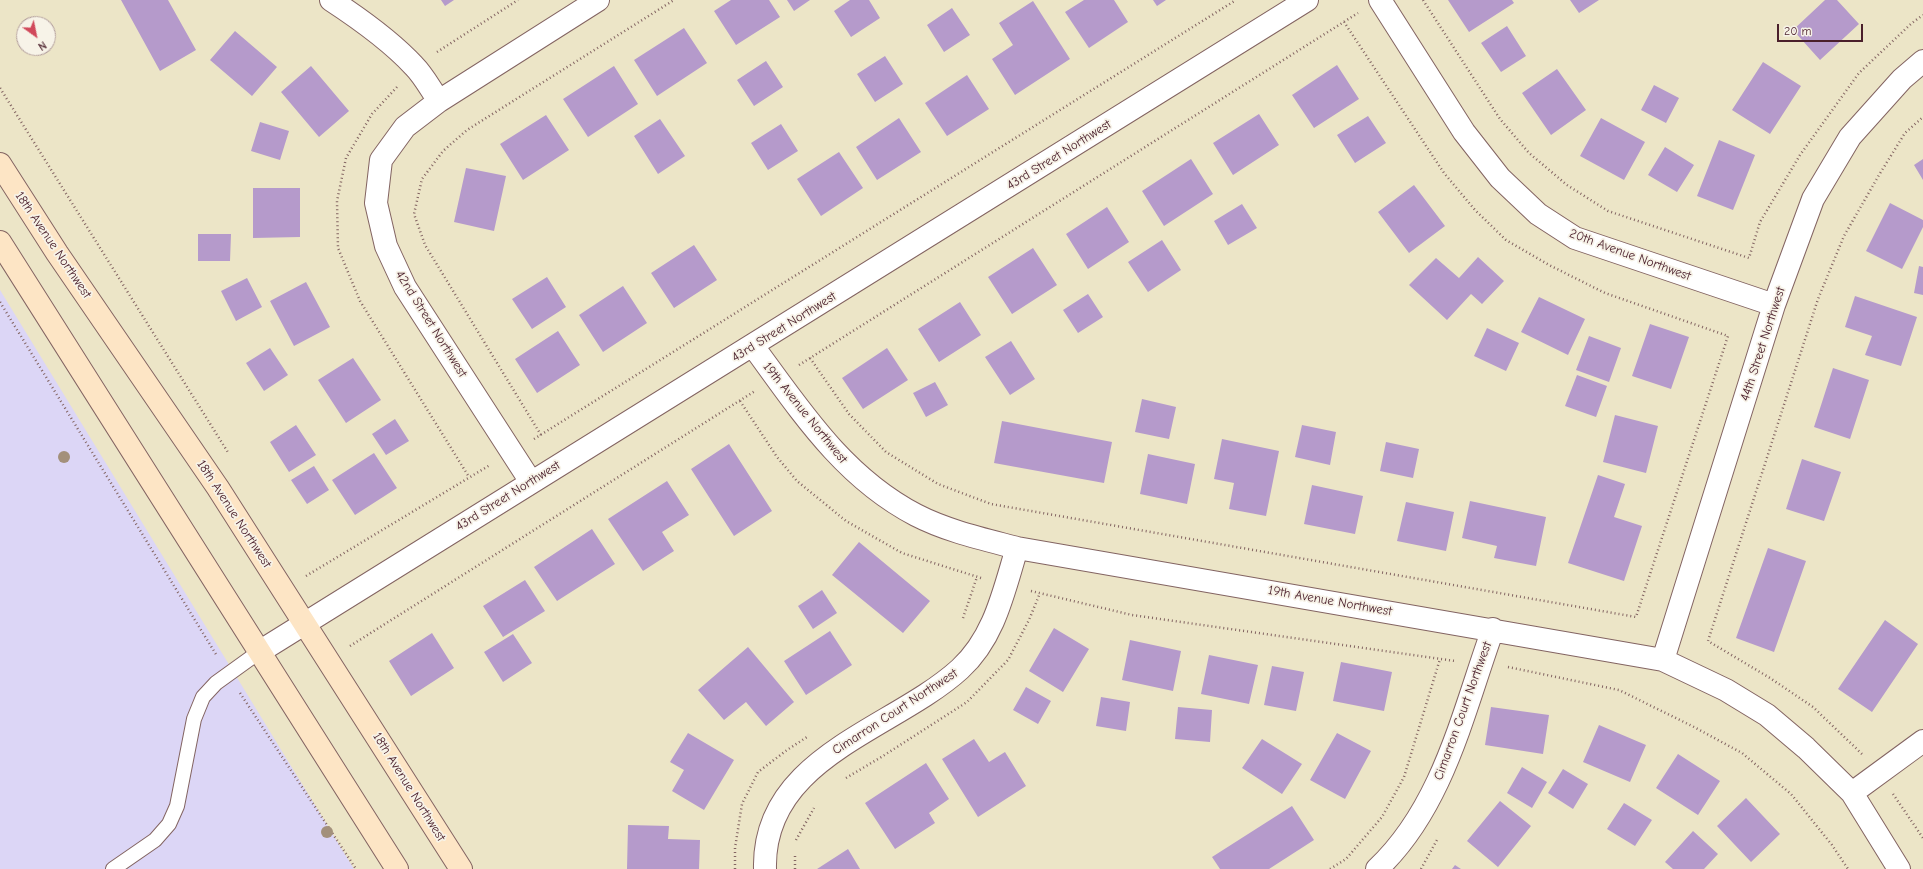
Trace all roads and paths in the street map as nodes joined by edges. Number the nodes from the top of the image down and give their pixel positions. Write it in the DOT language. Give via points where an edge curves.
graph roads {
  1 [pos="331,0"];
  2 [pos="518,0"];
  3 [pos="598,0"];
  4 [pos="674,0"];
  5 [pos="1236,0"];
  6 [pos="1307,0"];
  7 [pos="1380,0"];
  8 [pos="1423,0"];
  9 [pos="1344,22"];
  10 [pos="1923,61"];
  11 [pos="415,66"];
  12 [pos="0,88"];
  13 [pos="439,101"];
  14 [pos="1923,117"];
  15 [pos="0,164"];
  16 [pos="0,242"];
  17 [pos="1749,258"];
  18 [pos="0,302"];
  19 [pos="1774,305"];
  20 [pos="1728,336"];
  21 [pos="753,346"];
  22 [pos="233,461"];
  23 [pos="469,477"];
  24 [pos="531,482"];
  25 [pos="1017,548"];
  26 [pos="301,570"];
  27 [pos="977,577"];
  28 [pos="1040,593"];
  29 [pos="305,623"];
  30 [pos="1493,629"];
  31 [pos="346,649"];
  32 [pos="259,652"];
  33 [pos="1663,660"];
  34 [pos="1502,666"];
  35 [pos="228,673"];
  36 [pos="1923,741"];
  37 [pos="1879,773"];
  38 [pos="1852,793"];
  39 [pos="1923,838"];
  40 [pos="113,869"];
  41 [pos="356,869"];
  42 [pos="397,869"];
  43 [pos="461,869"];
  44 [pos="765,869"];
  45 [pos="1330,869"];
  46 [pos="1377,869"];
  47 [pos="1848,869"];
  48 [pos="1899,869"];
  1 -- 11 [label="street" via="359,18"];
  2 -- 11 [label="path"];
  3 -- 13 [label="street, 42nd Street Northwest"];
  4 -- 5 [label="path" via="467,130 443,151 422,179 414,214 425,245 541,434"];
  6 -- 21 [label="street, 43rd Street Northwest"];
  7 -- 19 [label="street, 20th Avenue Northwest" via="1464,132 1500,178 1538,214 1575,238"];
  8 -- 17 [label="path" via="1500,119 1528,153 1567,185 1608,211"];
  9 -- 20 [label="path" via="810,358 849,414 886,452 938,484 991,504 1636,618"];
  10 -- 19 [label="street, 44th Street Northwest" via="1902,79 1850,137 1813,199"];
  11 -- 13 [label="street"];
  12 -- 22 [label="path"];
  13 -- 24 [label="street, 42nd Street Northwest" via="405,127 381,160 376,203 386,246 405,287"];
  14 -- 37 [label="path" via="1905,133 1879,175 1844,236 1818,299 1708,641 1813,707 1847,738"];
  15 -- 29 [label="main road, 18th Avenue Northwest" via="57,253 218,488"];
  16 -- 32 [label="main road"];
  18 -- 35 [label="path"];
  19 -- 33 [label="street, 44th Street Northwest"];
  21 -- 24 [label="street, 43rd Street Northwest"];
  21 -- 25 [label="street, 19th Avenue Northwest" via="827,444 864,482 917,516 961,533"];
  23 -- 26 [label="path" via="305,576"];
  24 -- 29 [label="street, 43rd Street Northwest"];
  25 -- 30 [label="street, 19th Avenue Northwest"];
  25 -- 44 [label="street, Cimarron Court Northwest" via="995,620 983,642 961,669 944,682 823,759 797,783 787,794 773,821 768,838"];
  27 -- 31 [label="path" via="902,554 846,522 797,481 777,457 740,401"];
  28 -- 45 [label="path" via="1132,615 1440,659 1404,777 1382,817 1346,859"];
  29 -- 32 [label="street, 43rd Street Northwest"];
  29 -- 43 [label="main road, 18th Avenue Northwest"];
  30 -- 33 [label="street, 19th Avenue Northwest"];
  30 -- 46 [label="street, Cimarron Court Northwest" via="1446,764 1409,832"];
  32 -- 35 [label="lane"];
  32 -- 42 [label="main road"];
  33 -- 38 [label="street, 19th Avenue Northwest" via="1726,690 1767,715 1806,748"];
  34 -- 47 [label="path" via="1619,690 1742,754 1791,794 1832,844"];
  35 -- 40 [label="lane" via="203,697 194,719 177,806 169,824 155,840"];
  35 -- 41 [label="path"];
  36 -- 37 [label="street"];
  37 -- 38 [label="street"];
  37 -- 39 [label="path"];
  38 -- 48 [label="street, 19th Avenue Northwest"];
}
